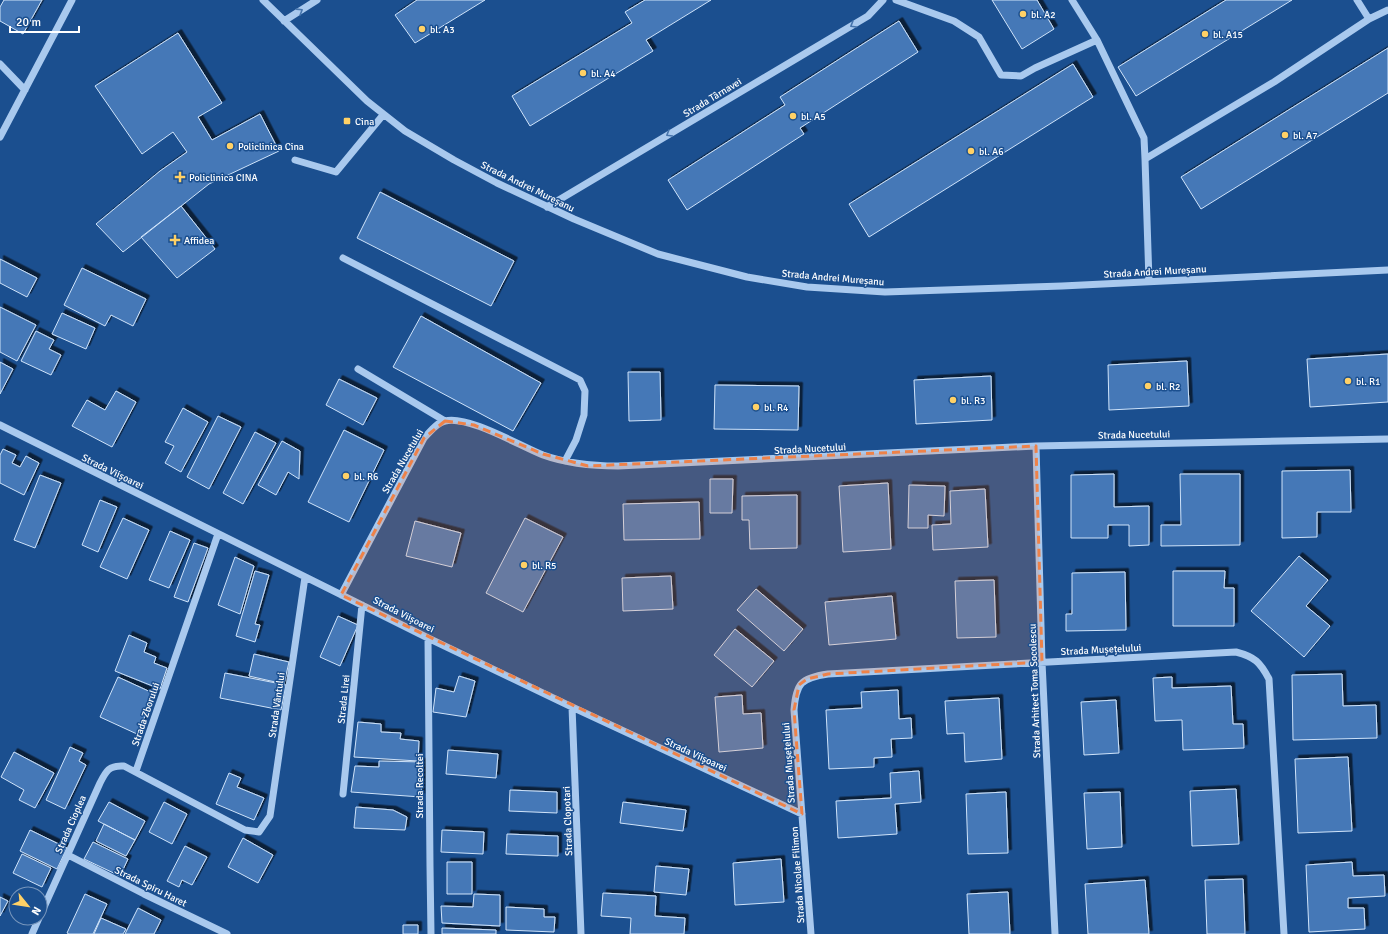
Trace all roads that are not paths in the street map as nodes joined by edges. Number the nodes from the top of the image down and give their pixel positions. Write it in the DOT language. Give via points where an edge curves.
graph roads {
  1 [pos="72,0"];
  2 [pos="263,0"];
  3 [pos="317,0"];
  4 [pos="883,0"];
  5 [pos="896,0"];
  6 [pos="1072,0"];
  7 [pos="1357,0"];
  8 [pos="1388,10"];
  9 [pos="1369,20"];
  10 [pos="284,21"];
  11 [pos="1097,40"];
  12 [pos="0,64"];
  13 [pos="25,90"];
  14 [pos="383,115"];
  15 [pos="0,137"];
  16 [pos="1145,159"];
  17 [pos="295,160"];
  18 [pos="547,207"];
  19 [pos="343,258"];
  20 [pos="1388,270"];
  21 [pos="1149,282"];
  22 [pos="358,369"];
  23 [pos="445,421"];
  24 [pos="0,425"];
  25 [pos="1388,438"];
  26 [pos="1036,446"];
  27 [pos="565,461"];
  28 [pos="218,534"];
  29 [pos="305,577"];
  30 [pos="341,594"];
  31 [pos="362,605"];
  32 [pos="428,638"];
  33 [pos="1042,662"];
  34 [pos="572,707"];
  35 [pos="136,771"];
  36 [pos="343,794"];
  37 [pos="802,814"];
  38 [pos="68,855"];
  39 [pos="48,899"];
  40 [pos="227,934"];
  41 [pos="431,934"];
  42 [pos="581,934"];
  43 [pos="811,934"];
  44 [pos="1055,934"];
  45 [pos="1284,934"];
  1 -- 13 [label="street"];
  2 -- 10 [label="street, Strada Andrei Mureșanu"];
  10 -- 3 [label="street, one-way"];
  4 -- 18 [label="street, Strada Târnavei, one-way" via="868,16"];
  5 -- 11 [label="street" via="954,21 978,37 1001,75 1021,76"];
  6 -- 11 [label="street"];
  7 -- 9 [label="street"];
  8 -- 9 [label="street"];
  9 -- 16 [label="street" via="1274,82"];
  10 -- 14 [label="street, Strada Andrei Mureșanu"];
  11 -- 16 [label="street" via="1144,138"];
  12 -- 13 [label="street"];
  13 -- 15 [label="street"];
  14 -- 17 [label="street" via="336,172"];
  14 -- 18 [label="street, Strada Andrei Mureșanu" via="454,160"];
  16 -- 21 [label="street"];
  18 -- 21 [label="street, Strada Andrei Mureșanu" via="658,254 747,277 807,287 885,292"];
  19 -- 27 [label="street" via="580,380 586,391 584,415 576,440"];
  20 -- 21 [label="street, Strada Andrei Mureșanu"];
  22 -- 23 [label="street"];
  23 -- 27 [label="street, Strada Nucetului" via="474,425"];
  23 -- 30 [label="street, Strada Nucetului" via="434,427 424,438"];
  24 -- 28 [label="street, Strada Viișoarei"];
  25 -- 26 [label="street, Strada Nucetului"];
  26 -- 27 [label="street, Strada Nucetului" via="618,466 588,466"];
  26 -- 33 [label="street, Strada Arhitect Toma Socolescu"];
  28 -- 29 [label="street, Strada Viișoarei"];
  28 -- 35 [label="street, Strada Zborului"];
  29 -- 30 [label="street, Strada Viișoarei"];
  29 -- 35 [label="street, Strada Vântului" via="270,816 259,832 235,826"];
  30 -- 31 [label="street, Strada Viișoarei"];
  31 -- 32 [label="street, Strada Viișoarei"];
  31 -- 36 [label="street, Strada Lirei"];
  32 -- 34 [label="street, Strada Viișoarei"];
  32 -- 41 [label="street, Strada Recoltei"];
  33 -- 37 [label="street, Strada Mușețelului" via="828,674 806,679 799,685 795,695 794,710"];
  33 -- 44 [label="street, Strada Arhitect Toma Socolescu"];
  33 -- 45 [label="street, Strada Mușețelului" via="1236,652 1250,656 1263,666 1269,679"];
  34 -- 37 [label="street, Strada Viișoarei"];
  34 -- 42 [label="street, Strada Clopotari"];
  35 -- 38 [label="street, Strada Cioplea" via="116,765 105,773"];
  37 -- 43 [label="street, Strada Nicolae Filimon"];
  38 -- 39 [label="street, Strada Cioplea"];
  38 -- 40 [label="street, Strada Spiru Haret"];
}
